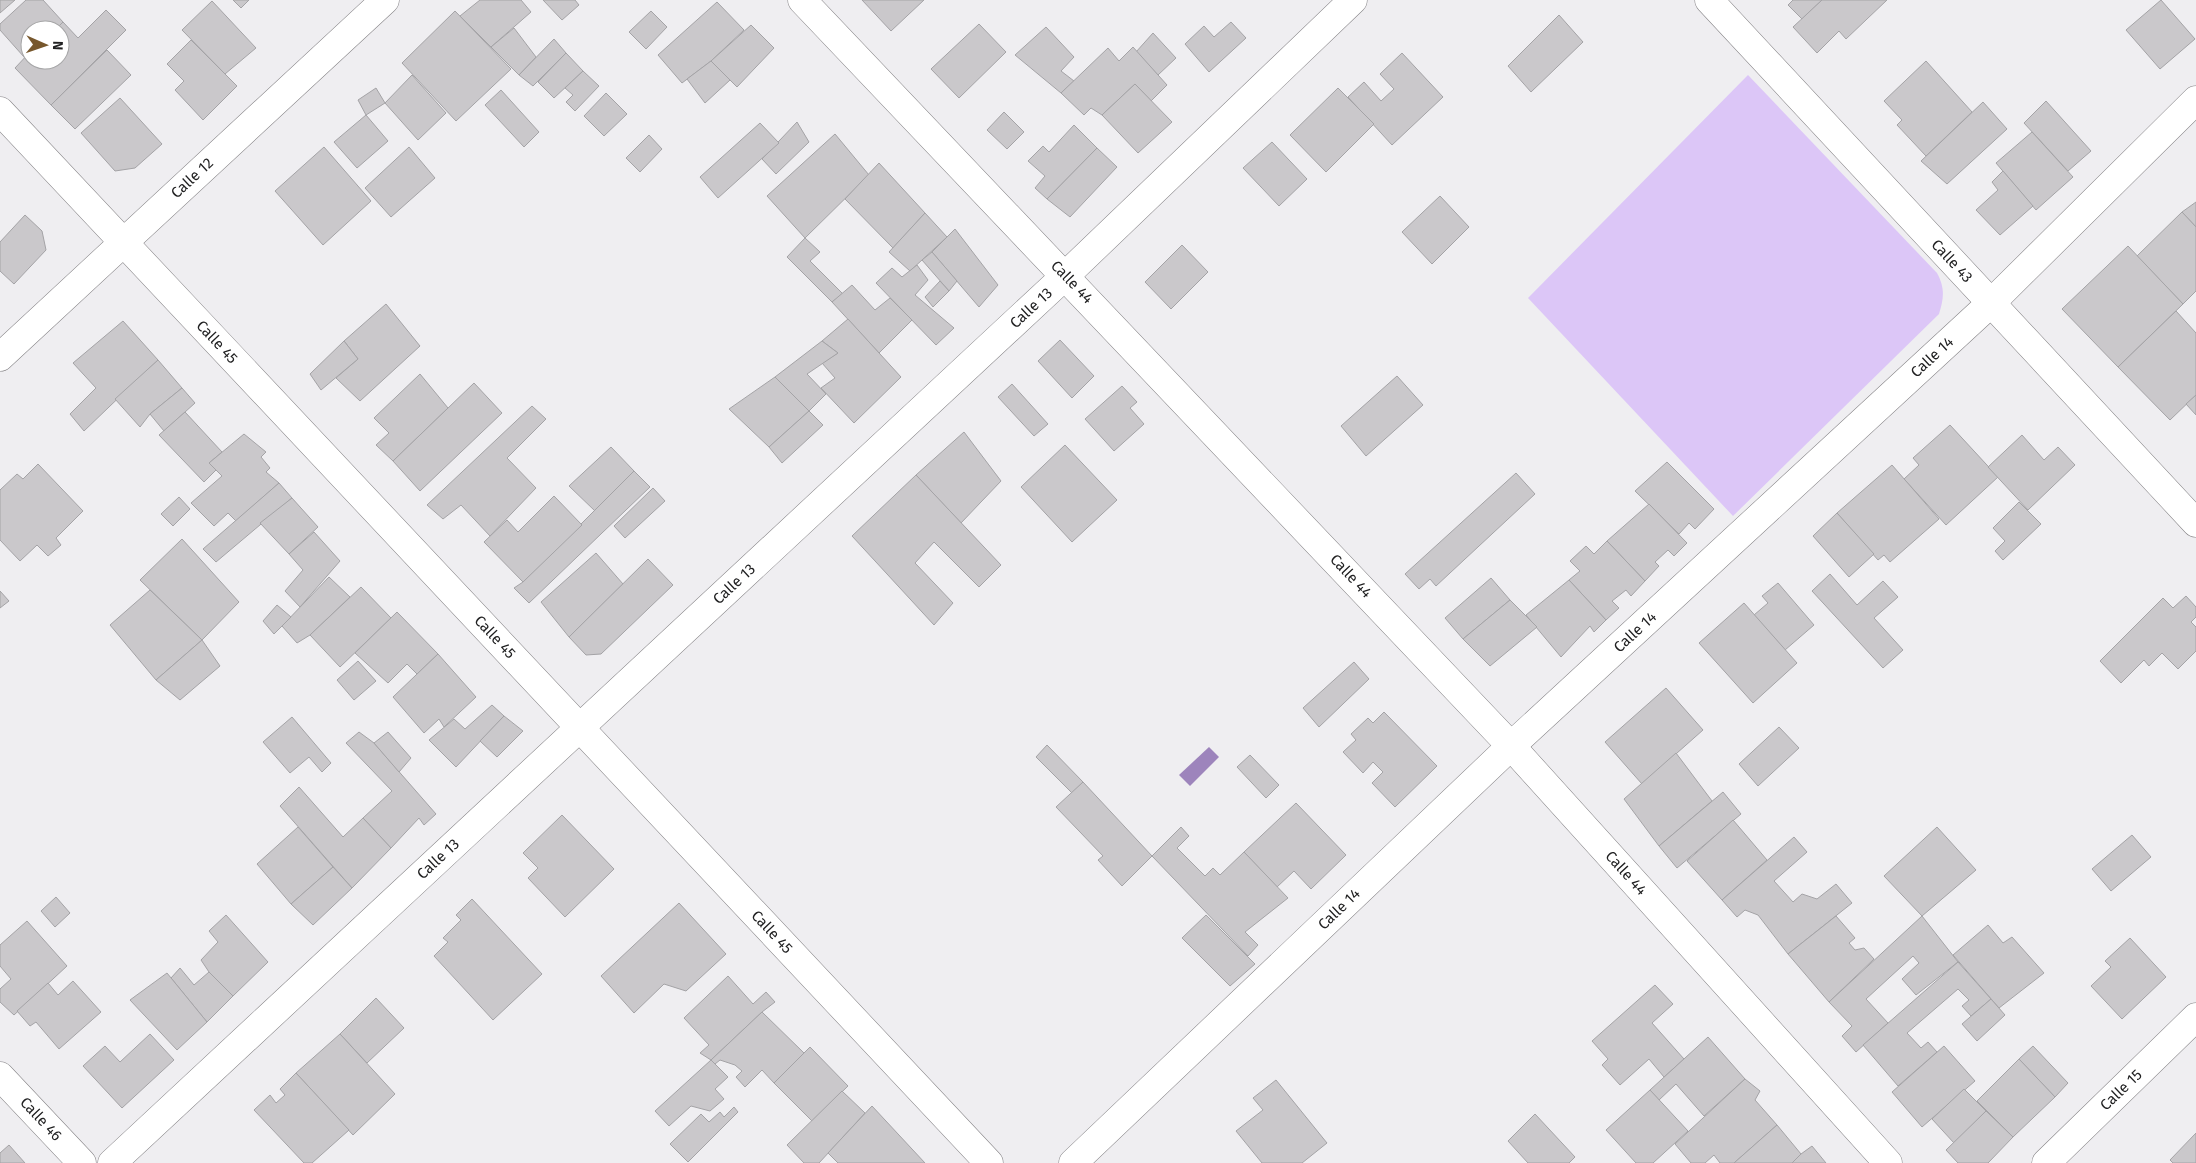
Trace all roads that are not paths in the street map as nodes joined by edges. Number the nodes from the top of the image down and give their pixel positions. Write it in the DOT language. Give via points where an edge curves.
graph roads {
  1 [pos="385,0"];
  2 [pos="802,0"];
  3 [pos="1353,0"];
  4 [pos="1708,0"];
  5 [pos="2196,100"];
  6 [pos="0,111"];
  7 [pos="122,242"];
  8 [pos="1066,276"];
  9 [pos="1991,303"];
  10 [pos="0,357"];
  11 [pos="2196,523"];
  12 [pos="580,727"];
  13 [pos="1511,746"];
  14 [pos="2196,1017"];
  15 [pos="0,1076"];
  16 [pos="82,1163"];
  17 [pos="112,1163"];
  18 [pos="989,1163"];
  19 [pos="1073,1163"];
  20 [pos="1888,1163"];
  21 [pos="2046,1163"];
  1 -- 7 [label="street, Calle 12"];
  2 -- 8 [label="street, Calle 44"];
  3 -- 8 [label="street, Calle 13"];
  4 -- 9 [label="street, Calle 43"];
  5 -- 9 [label="street, Calle 14"];
  6 -- 7 [label="street, Calle 45"];
  7 -- 10 [label="street, Calle 12"];
  7 -- 12 [label="street, Calle 45"];
  8 -- 12 [label="street, Calle 13"];
  8 -- 13 [label="street, Calle 44"];
  9 -- 11 [label="street, Calle 43"];
  9 -- 13 [label="street, Calle 14"];
  12 -- 17 [label="street, Calle 13"];
  12 -- 18 [label="street, Calle 45"];
  13 -- 19 [label="street, Calle 14"];
  13 -- 20 [label="street, Calle 44"];
  14 -- 21 [label="street, Calle 15"];
  15 -- 16 [label="street, Calle 46"];
}
